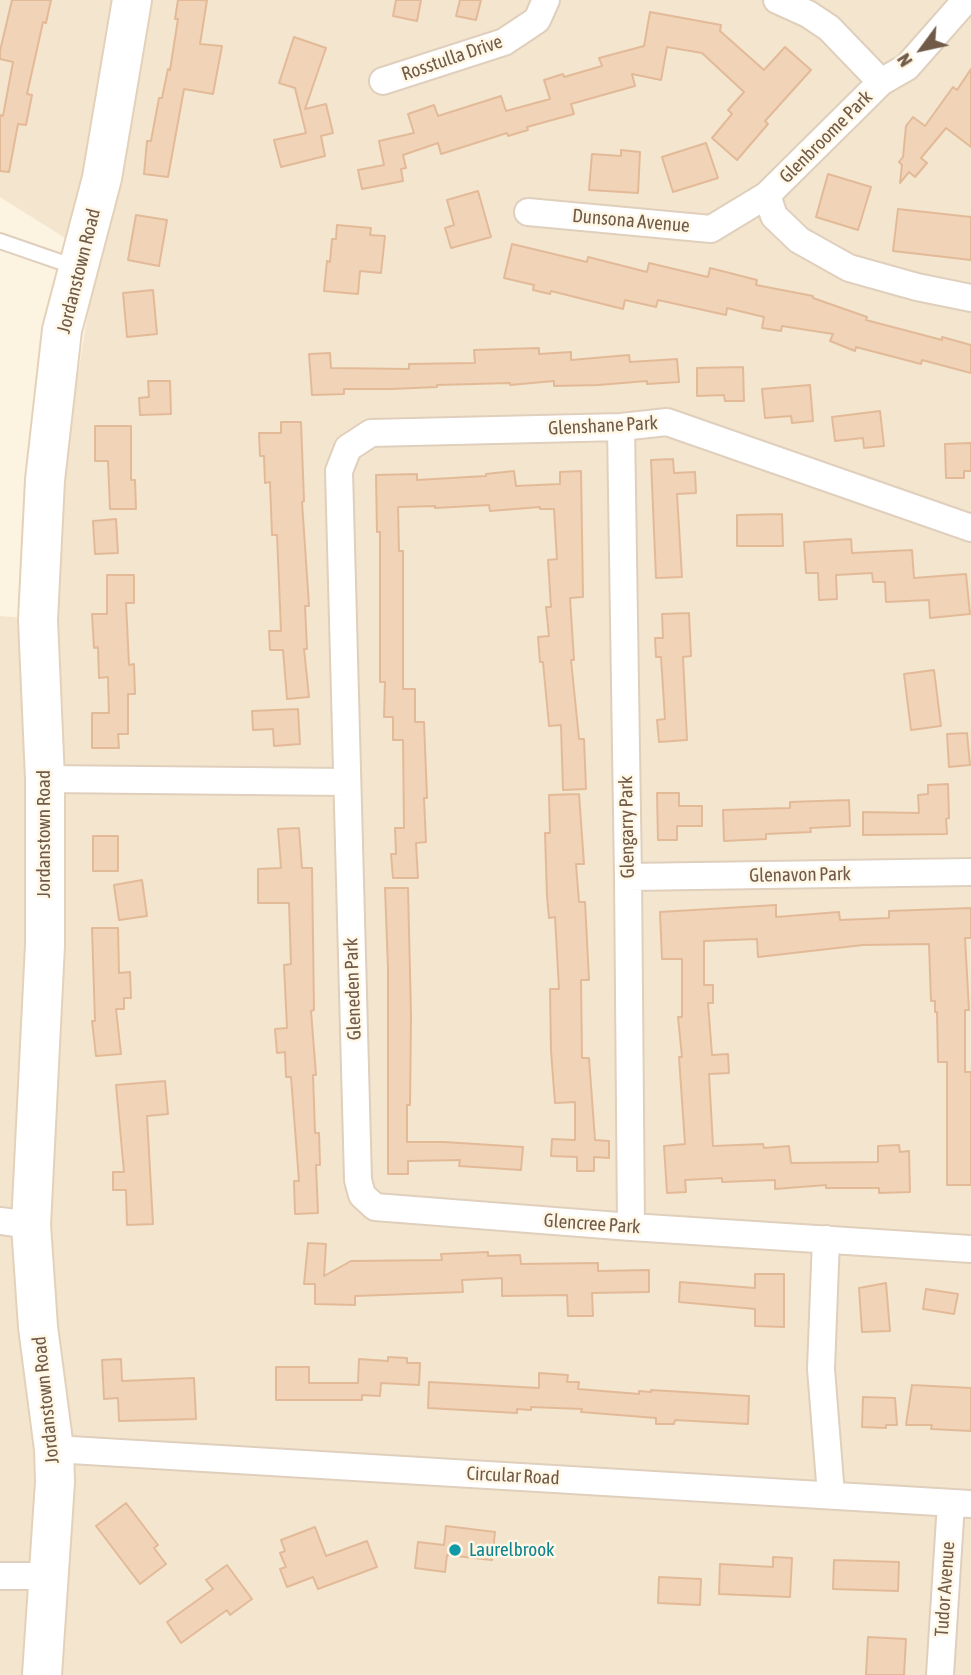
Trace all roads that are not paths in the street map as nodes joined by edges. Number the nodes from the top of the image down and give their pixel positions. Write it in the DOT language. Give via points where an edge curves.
graph roads {
  1 [pos="132,0"];
  2 [pos="546,0"];
  3 [pos="777,0"];
  4 [pos="966,0"];
  5 [pos="383,81"];
  6 [pos="881,82"];
  7 [pos="767,195"];
  8 [pos="528,212"];
  9 [pos="0,241"];
  10 [pos="79,268"];
  11 [pos="971,298"];
  12 [pos="621,427"];
  13 [pos="348,447"];
  14 [pos="971,528"];
  15 [pos="45,779"];
  16 [pos="347,782"];
  17 [pos="971,872"];
  18 [pos="628,877"];
  19 [pos="362,1195"];
  20 [pos="15,1223"];
  21 [pos="631,1227"];
  22 [pos="826,1239"];
  23 [pos="971,1249"];
  24 [pos="54,1449"];
  25 [pos="831,1495"];
  26 [pos="961,1503"];
  27 [pos="0,1576"];
  28 [pos="49,1576"];
  29 [pos="41,1675"];
  30 [pos="940,1675"];
  1 -- 10 [label="street, Jordanstown Road" via="102,178"];
  2 -- 5 [label="street, Rosstulla Drive" via="537,20 504,42"];
  3 -- 6 [label="street" via="830,28"];
  4 -- 6 [label="street, Glenbroome Park" via="907,67"];
  6 -- 7 [label="street, Glenbroome Park"];
  7 -- 8 [label="street, Dunsona Avenue" via="711,229"];
  7 -- 11 [label="street, Glenbroome Park" via="774,216 799,240 849,268"];
  9 -- 10 [label="lane"];
  10 -- 15 [label="street, Jordanstown Road" via="62,330 45,480 38,620"];
  12 -- 13 [label="street, Glenshane Park" via="371,433"];
  12 -- 14 [label="street, Glenshane Park" via="667,422"];
  12 -- 18 [label="street, Glengarry Park"];
  13 -- 16 [label="street, Gleneden Park" via="339,471"];
  15 -- 16 [label="street"];
  15 -- 20 [label="street, Jordanstown Road" via="45,945"];
  16 -- 19 [label="street, Gleneden Park"];
  17 -- 18 [label="street, Glenavon Park"];
  18 -- 21 [label="street, Glengarry Park"];
  19 -- 21 [label="street, Glencree Park" via="375,1207"];
  20 -- 24 [label="street, Jordanstown Road" via="38,1327"];
  21 -- 22 [label="street, Glencree Park"];
  22 -- 23 [label="street, Glencree Park"];
  22 -- 25 [label="street" via="821,1369"];
  24 -- 25 [label="street, Circular Road"];
  24 -- 28 [label="street, Jordanstown Road"];
  25 -- 26 [label="street, Circular Road"];
  26 -- 30 [label="street, Tudor Avenue"];
  27 -- 28 [label="street"];
  28 -- 29 [label="street, Jordanstown Road"];
}
